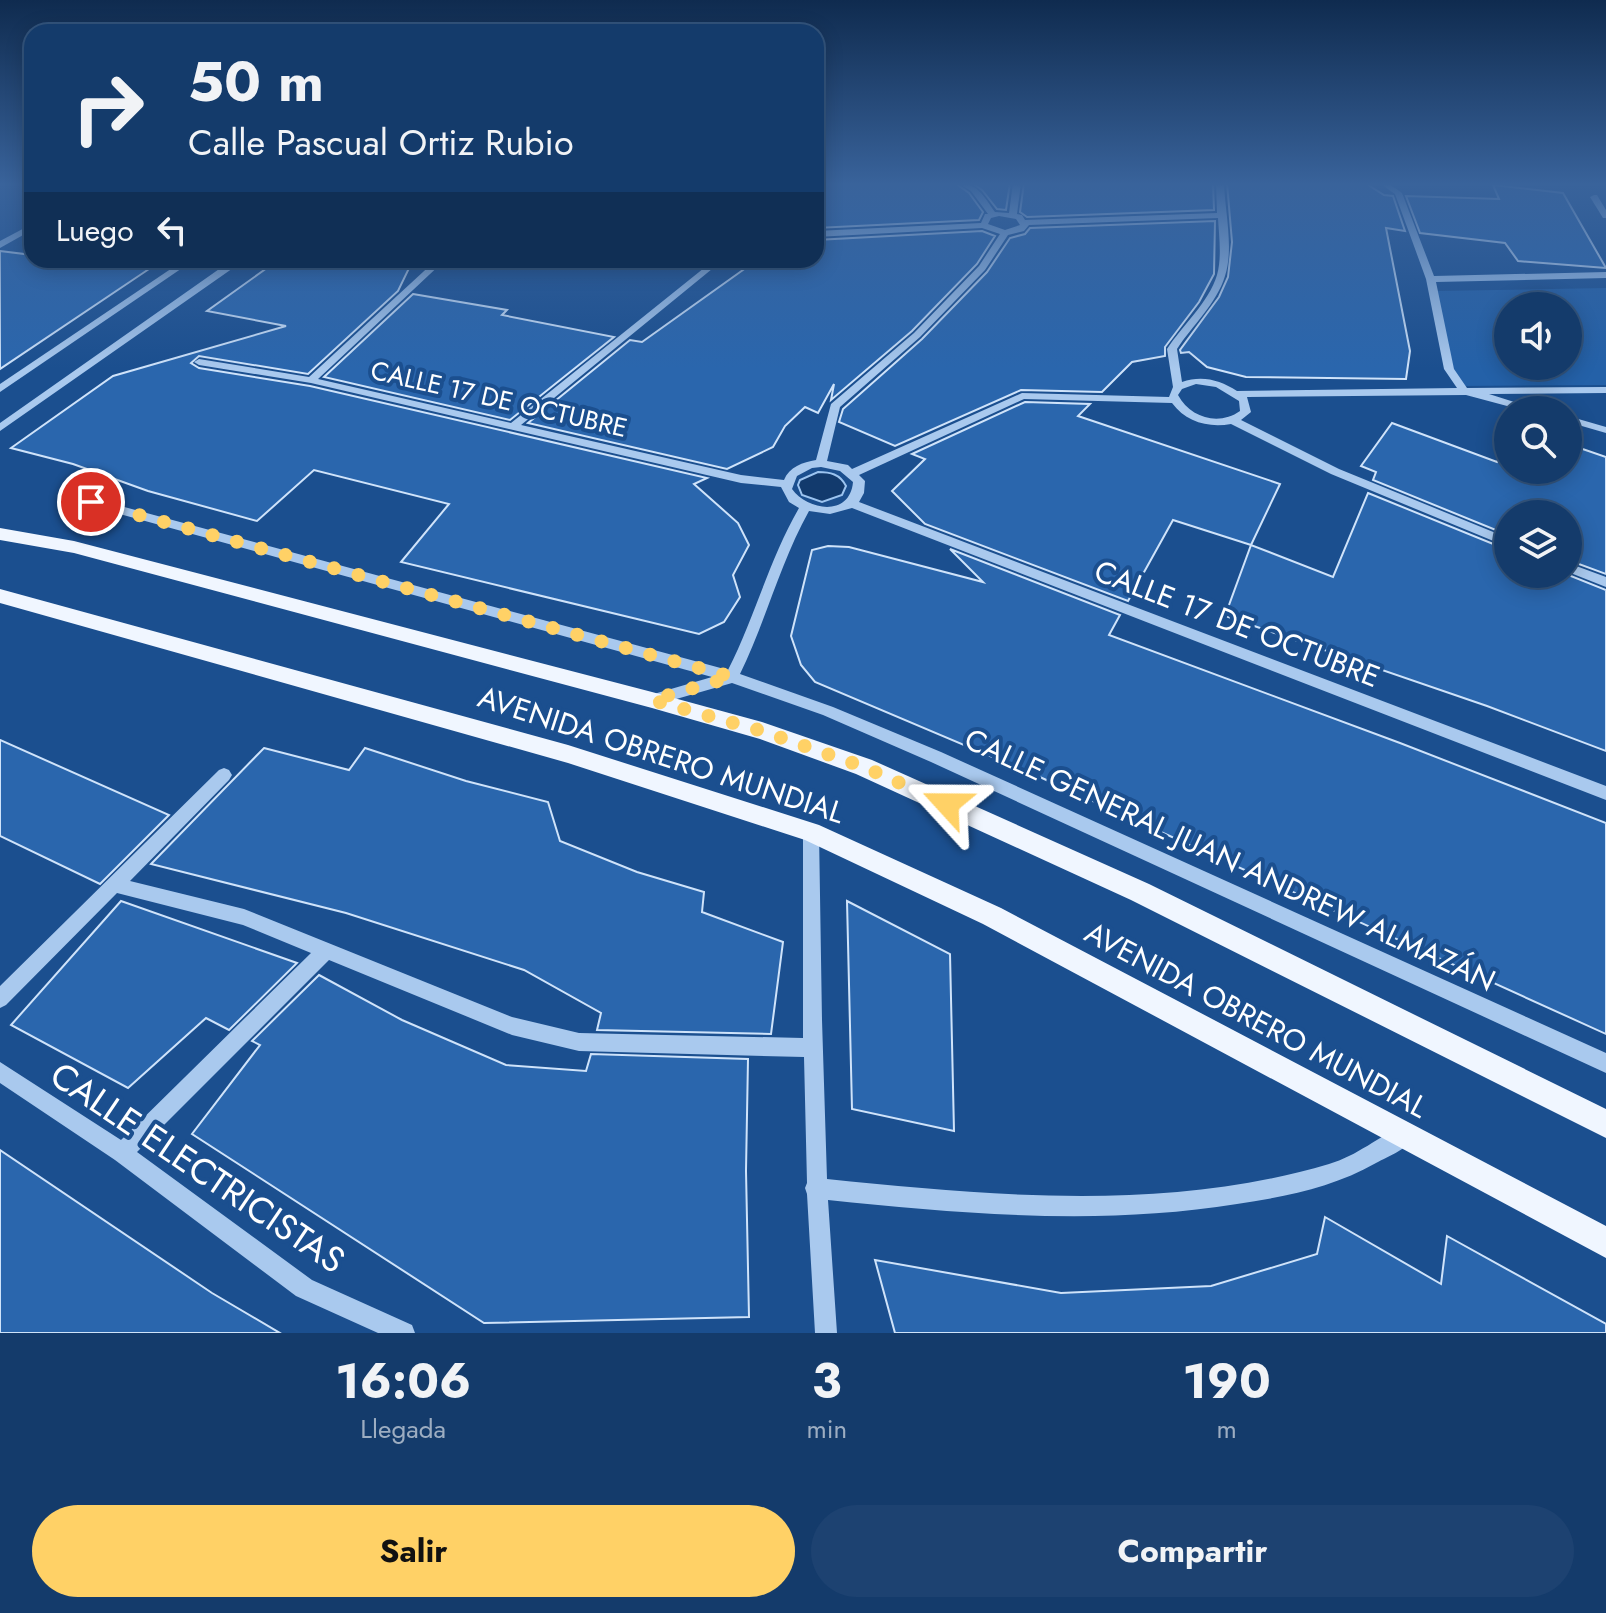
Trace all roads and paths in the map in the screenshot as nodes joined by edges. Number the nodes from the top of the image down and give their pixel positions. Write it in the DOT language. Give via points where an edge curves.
graph roads {
  1 [pos="997,245"];
  2 [pos="1223,245"];
  3 [pos="1418,245"];
  4 [pos="178,268"];
  5 [pos="227,268"];
  6 [pos="432,268"];
  7 [pos="709,268"];
  8 [pos="1606,275"];
  9 [pos="1431,279"];
  10 [pos="199,362"];
  11 [pos="311,380"];
  12 [pos="1178,387"];
  13 [pos="0,389"];
  14 [pos="1606,390"];
  15 [pos="1464,391"];
  16 [pos="1239,394"];
  17 [pos="1494,399"];
  18 [pos="1174,400"];
  19 [pos="1234,421"];
  20 [pos="1582,423"];
  21 [pos="513,426"];
  22 [pos="0,428"];
  23 [pos="1606,430"];
  24 [pos="821,463"];
  25 [pos="853,473"];
  26 [pos="787,484"];
  27 [pos="91,502"];
  28 [pos="851,503"];
  29 [pos="805,507"];
  30 [pos="0,534"];
  31 [pos="1494,537"];
  32 [pos="1582,573"];
  33 [pos="1606,582"];
  34 [pos="0,596"];
  35 [pos="732,677"];
  36 [pos="652,700"];
  37 [pos="224,775"];
  38 [pos="1606,793"];
  39 [pos="811,832"];
  40 [pos="115,885"];
  41 [pos="325,952"];
  42 [pos="0,999"];
  43 [pos="811,1048"];
  44 [pos="1606,1063"];
  45 [pos="0,1072"];
  46 [pos="1606,1124"];
  47 [pos="1405,1135"];
  48 [pos="122,1153"];
  49 [pos="815,1188"];
  50 [pos="1606,1243"];
  51 [pos="404,1333"];
  52 [pos="826,1333"];
  1 -- 24 [label="street" via="917,335 835,406"];
  2 -- 12 [label="street" via="1221,277 1172,349"];
  3 -- 9 [label="street"];
  4 -- 13 [label="street"];
  5 -- 22 [label="street"];
  6 -- 11 [label="street"];
  7 -- 21 [label="street"];
  8 -- 9 [label="street"];
  9 -- 15 [label="street" via="1449,369"];
  10 -- 11 [label="street, CALLE 17 DE OCTUBRE"];
  11 -- 21 [label="street, CALLE 17 DE OCTUBRE"];
  12 -- 16 [label="street" via="1207,381"];
  12 -- 18 [label="street"];
  14 -- 15 [label="street"];
  15 -- 16 [label="street"];
  15 -- 17 [label="street"];
  16 -- 19 [label="street" via="1247,406"];
  18 -- 19 [label="street" via="1198,418"];
  18 -- 25 [label="street" via="1022,396"];
  19 -- 31 [label="street" via="1354,481"];
  20 -- 23 [label="street"];
  21 -- 26 [label="street, CALLE 17 DE OCTUBRE" via="741,479"];
  24 -- 25 [label="street"];
  24 -- 26 [label="street" via="800,469"];
  25 -- 28 [label="street" via="860,489"];
  26 -- 29 [label="street" via="789,496"];
  27 -- 35 [label="street, CALLE GENERAL JUAN ANDREW ALMAZÁN"];
  28 -- 29 [label="street" via="828,511"];
  28 -- 38 [label="street, CALLE 17 DE OCTUBRE"];
  29 -- 35 [label="street" via="787,536"];
  30 -- 36 [label="main road, AVENIDA OBRERO MUNDIAL" via="74,547"];
  32 -- 33 [label="street"];
  34 -- 39 [label="main road, AVENIDA OBRERO MUNDIAL" via="568,754"];
  35 -- 36 [label="street"];
  35 -- 44 [label="street, CALLE GENERAL JUAN ANDREW ALMAZÁN" via="936,757"];
  36 -- 46 [label="main road, AVENIDA OBRERO MUNDIAL" via="864,767 1140,892"];
  37 -- 40 [label="street"];
  39 -- 43 [label="street"];
  39 -- 47 [label="main road, AVENIDA OBRERO MUNDIAL" via="992,916"];
  40 -- 41 [label="street" via="244,917"];
  40 -- 42 [label="street"];
  41 -- 43 [label="street" via="512,1026 579,1042"];
  41 -- 48 [label="street"];
  43 -- 49 [label="street"];
  45 -- 48 [label="street, CALLE ELECTRICISTAS"];
  47 -- 49 [label="street" via="1332,1173 1226,1197 1095,1206 972,1205"];
  47 -- 50 [label="main road, AVENIDA OBRERO MUNDIAL"];
  48 -- 51 [label="street, CALLE ELECTRICISTAS" via="304,1288"];
  49 -- 52 [label="street"];
}
